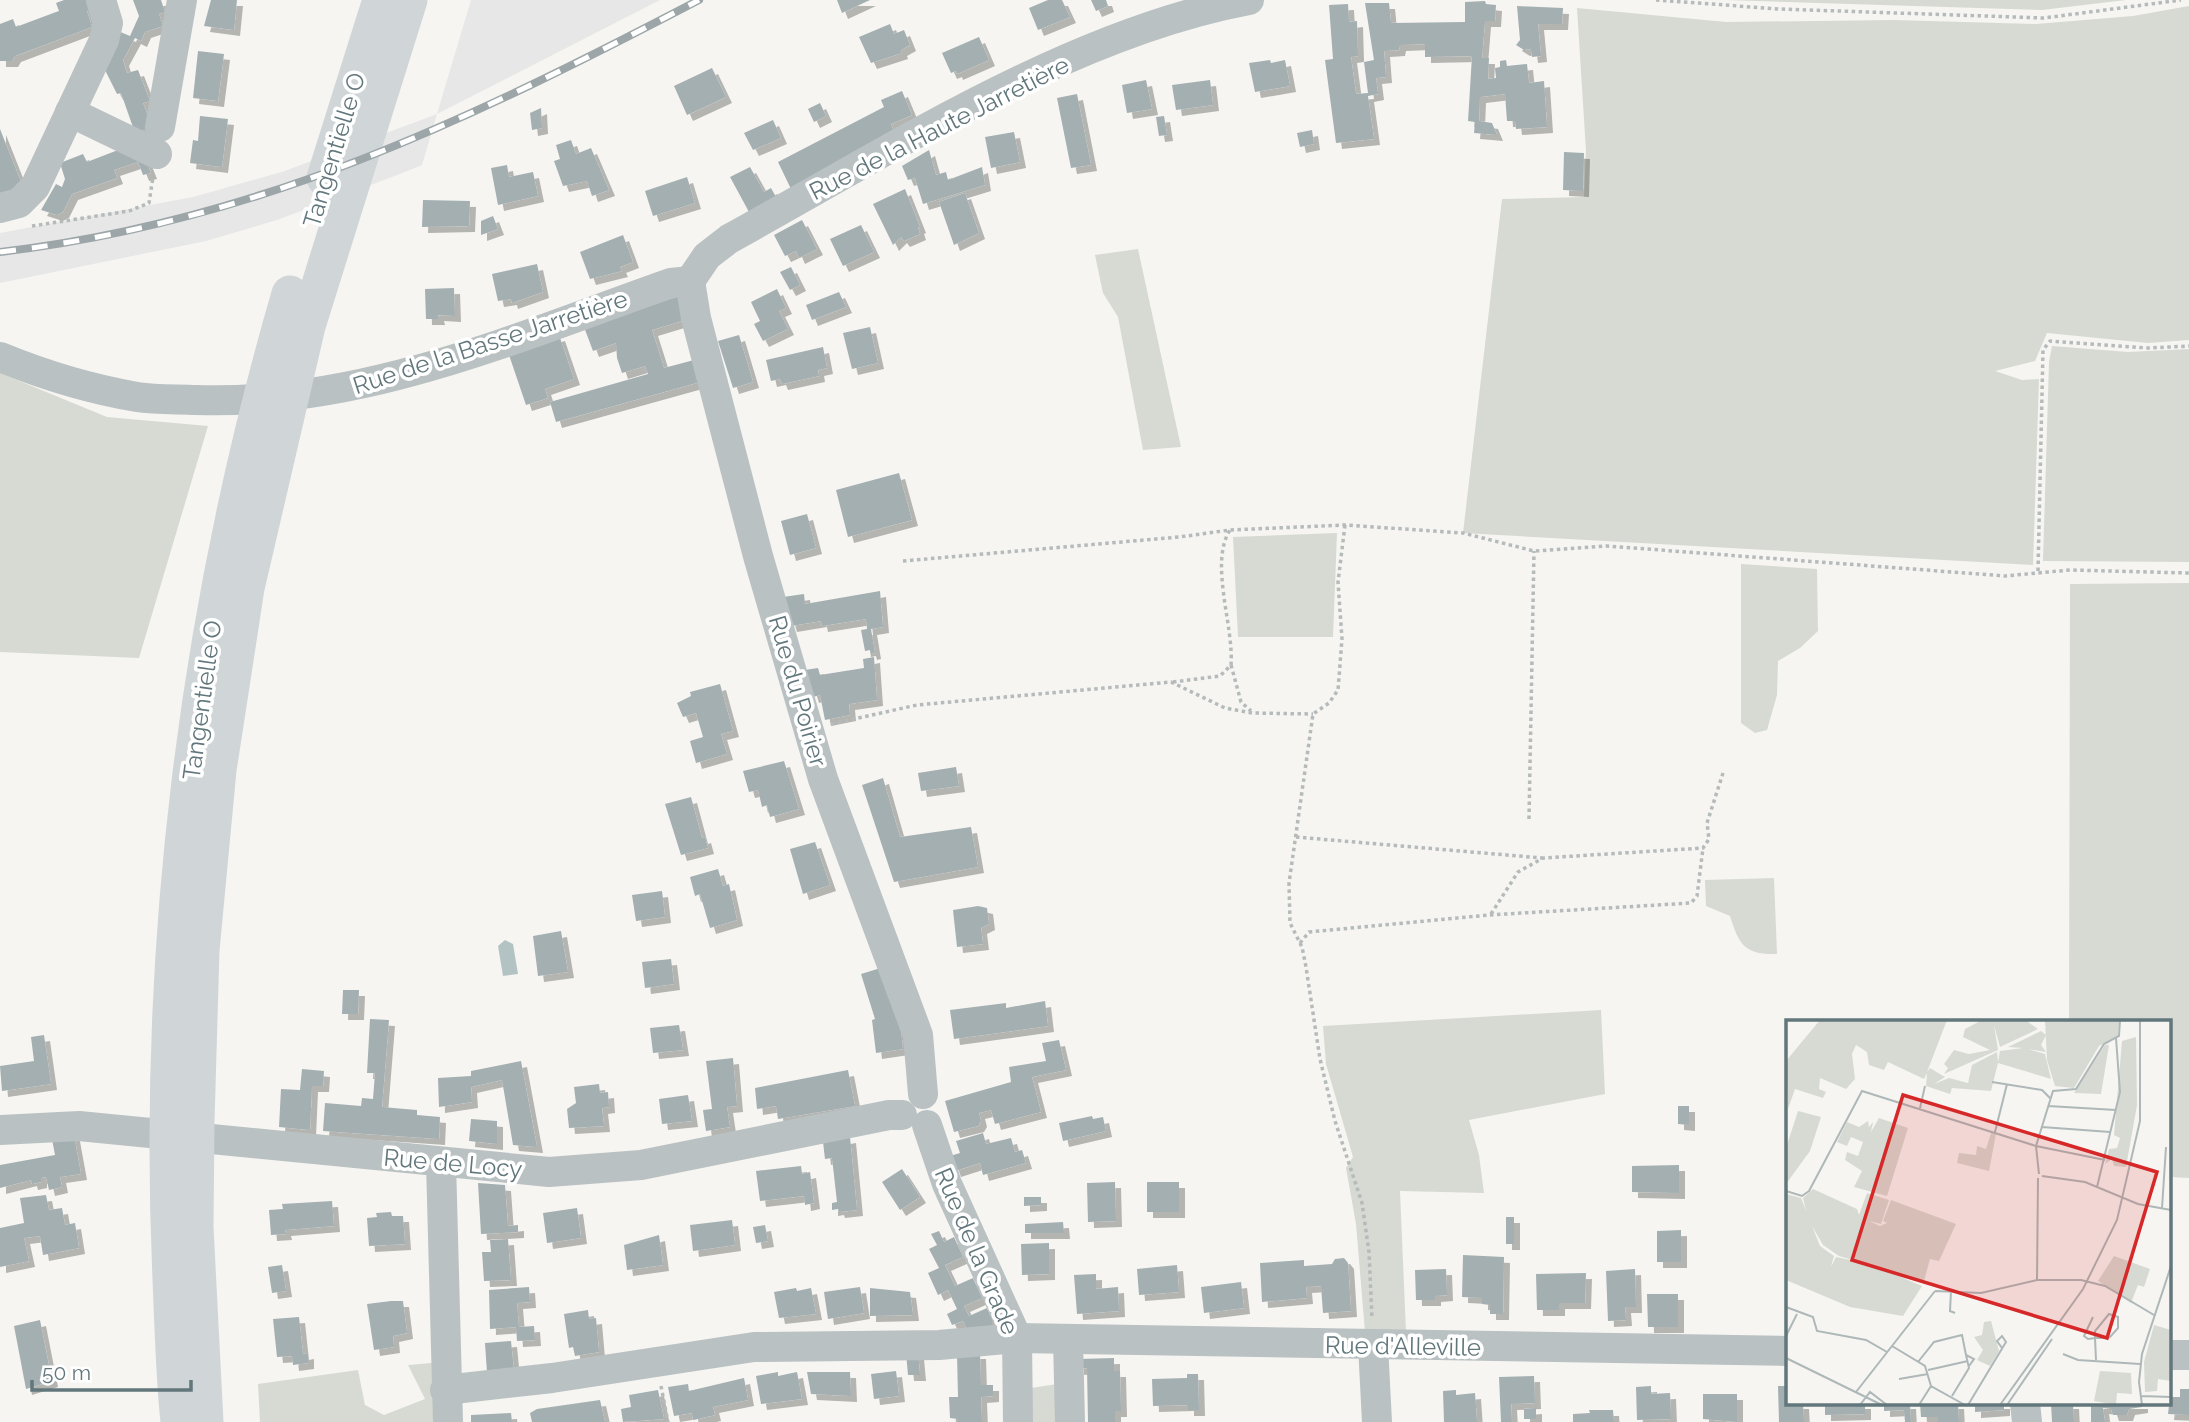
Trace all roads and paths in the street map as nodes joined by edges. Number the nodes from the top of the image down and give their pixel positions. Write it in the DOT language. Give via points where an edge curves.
graph roads {
  1 [pos="100,0"];
  2 [pos="182,0"];
  3 [pos="381,0"];
  4 [pos="409,0"];
  5 [pos="1249,0"];
  6 [pos="1656,0"];
  7 [pos="2181,0"];
  8 [pos="70,112"];
  9 [pos="158,141"];
  10 [pos="10,218"];
  11 [pos="690,281"];
  12 [pos="2189,346"];
  13 [pos="0,357"];
  14 [pos="1345,525"];
  15 [pos="1230,530"];
  16 [pos="1534,551"];
  17 [pos="903,561"];
  18 [pos="2038,570"];
  19 [pos="2189,573"];
  20 [pos="1231,666"];
  21 [pos="1171,682"];
  22 [pos="1252,713"];
  23 [pos="1313,714"];
  24 [pos="809,729"];
  25 [pos="1723,773"];
  26 [pos="1529,819"];
  27 [pos="1296,837"];
  28 [pos="1703,848"];
  29 [pos="1543,858"];
  30 [pos="1489,915"];
  31 [pos="1300,943"];
  32 [pos="914,1120"];
  33 [pos="0,1130"];
  34 [pos="440,1162"];
  35 [pos="1017,1338"];
  36 [pos="1068,1340"];
  37 [pos="1373,1345"];
  38 [pos="1786,1351"];
  39 [pos="656,1362"];
  40 [pos="445,1390"];
  41 [pos="2025,1404"];
  42 [pos="179,1422"];
  43 [pos="205,1422"];
  44 [pos="448,1422"];
  45 [pos="668,1422"];
  46 [pos="1018,1422"];
  47 [pos="1070,1422"];
  48 [pos="1377,1422"];
  49 [pos="2026,1422"];
  1 -- 8 [label="street" via="108,23 104,40"];
  2 -- 9 [label="street"];
  3 -- 42 [label="main road, Tangentielle O" via="254,425 218,589 191,765 173,952 167,1119"];
  4 -- 43 [label="main road, Tangentielle O" via="307,326 246,588 218,770 201,950 195,1122"];
  5 -- 11 [label="street, Rue de la Haute Jarretière" via="1169,21 1020,80 729,239 708,256"];
  6 -- 7 [label="path" via="1793,10 2044,18"];
  8 -- 9 [label="street"];
  8 -- 10 [label="street" via="35,187"];
  9 -- 10 [label="path" via="149,203 129,211"];
  11 -- 13 [label="street, Rue de la Basse Jarretière" via="671,283 382,381 269,398 139,398 71,383"];
  11 -- 24 [label="street, Rue du Poirier" via="758,556"];
  12 -- 18 [label="path" via="2050,341 2043,350"];
  14 -- 15 [label="path"];
  14 -- 16 [label="path" via="1463,533"];
  14 -- 23 [label="path" via="1338,582 1342,639 1338,690"];
  15 -- 17 [label="path"];
  15 -- 20 [label="path" via="1222,542 1222,563"];
  16 -- 18 [label="path" via="1607,546 2005,576"];
  16 -- 26 [label="path"];
  18 -- 19 [label="path"];
  20 -- 21 [label="path" via="1220,676"];
  20 -- 22 [label="path" via="1241,702"];
  21 -- 22 [label="path" via="1225,708"];
  21 -- 24 [label="path" via="917,705"];
  22 -- 23 [label="path"];
  23 -- 27 [label="path"];
  24 -- 32 [label="street, Rue du Poirier" via="823,779 918,1034 923,1094 935,1108 933,1118"];
  25 -- 28 [label="path"];
  27 -- 29 [label="path"];
  27 -- 31 [label="path" via="1288,908"];
  28 -- 29 [label="path"];
  28 -- 30 [label="path" via="1697,896 1691,904"];
  29 -- 30 [label="path" via="1518,872"];
  30 -- 31 [label="path" via="1309,932"];
  31 -- 37 [label="path" via="1335,1121 1362,1203"];
  32 -- 34 [label="street, Rue de Locy" via="640,1165 549,1172"];
  32 -- 35 [label="street, Rue de la Grade"];
  33 -- 34 [label="street, Rue de Locy" via="79,1126"];
  34 -- 40 [label="street"];
  35 -- 36 [label="street, Rue d'Alleville"];
  35 -- 39 [label="street, Rue d'Alleville" via="939,1345 754,1347"];
  35 -- 46 [label="street, Rue de la Grade"];
  36 -- 37 [label="street, Rue d'Alleville"];
  36 -- 47 [label="street"];
  37 -- 38 [label="street, Rue d'Alleville"];
  37 -- 48 [label="street"];
  39 -- 40 [label="street, Rue d'Alleville"];
  39 -- 45 [label="path"];
  40 -- 44 [label="street"];
  41 -- 49 [label="street"];
}
